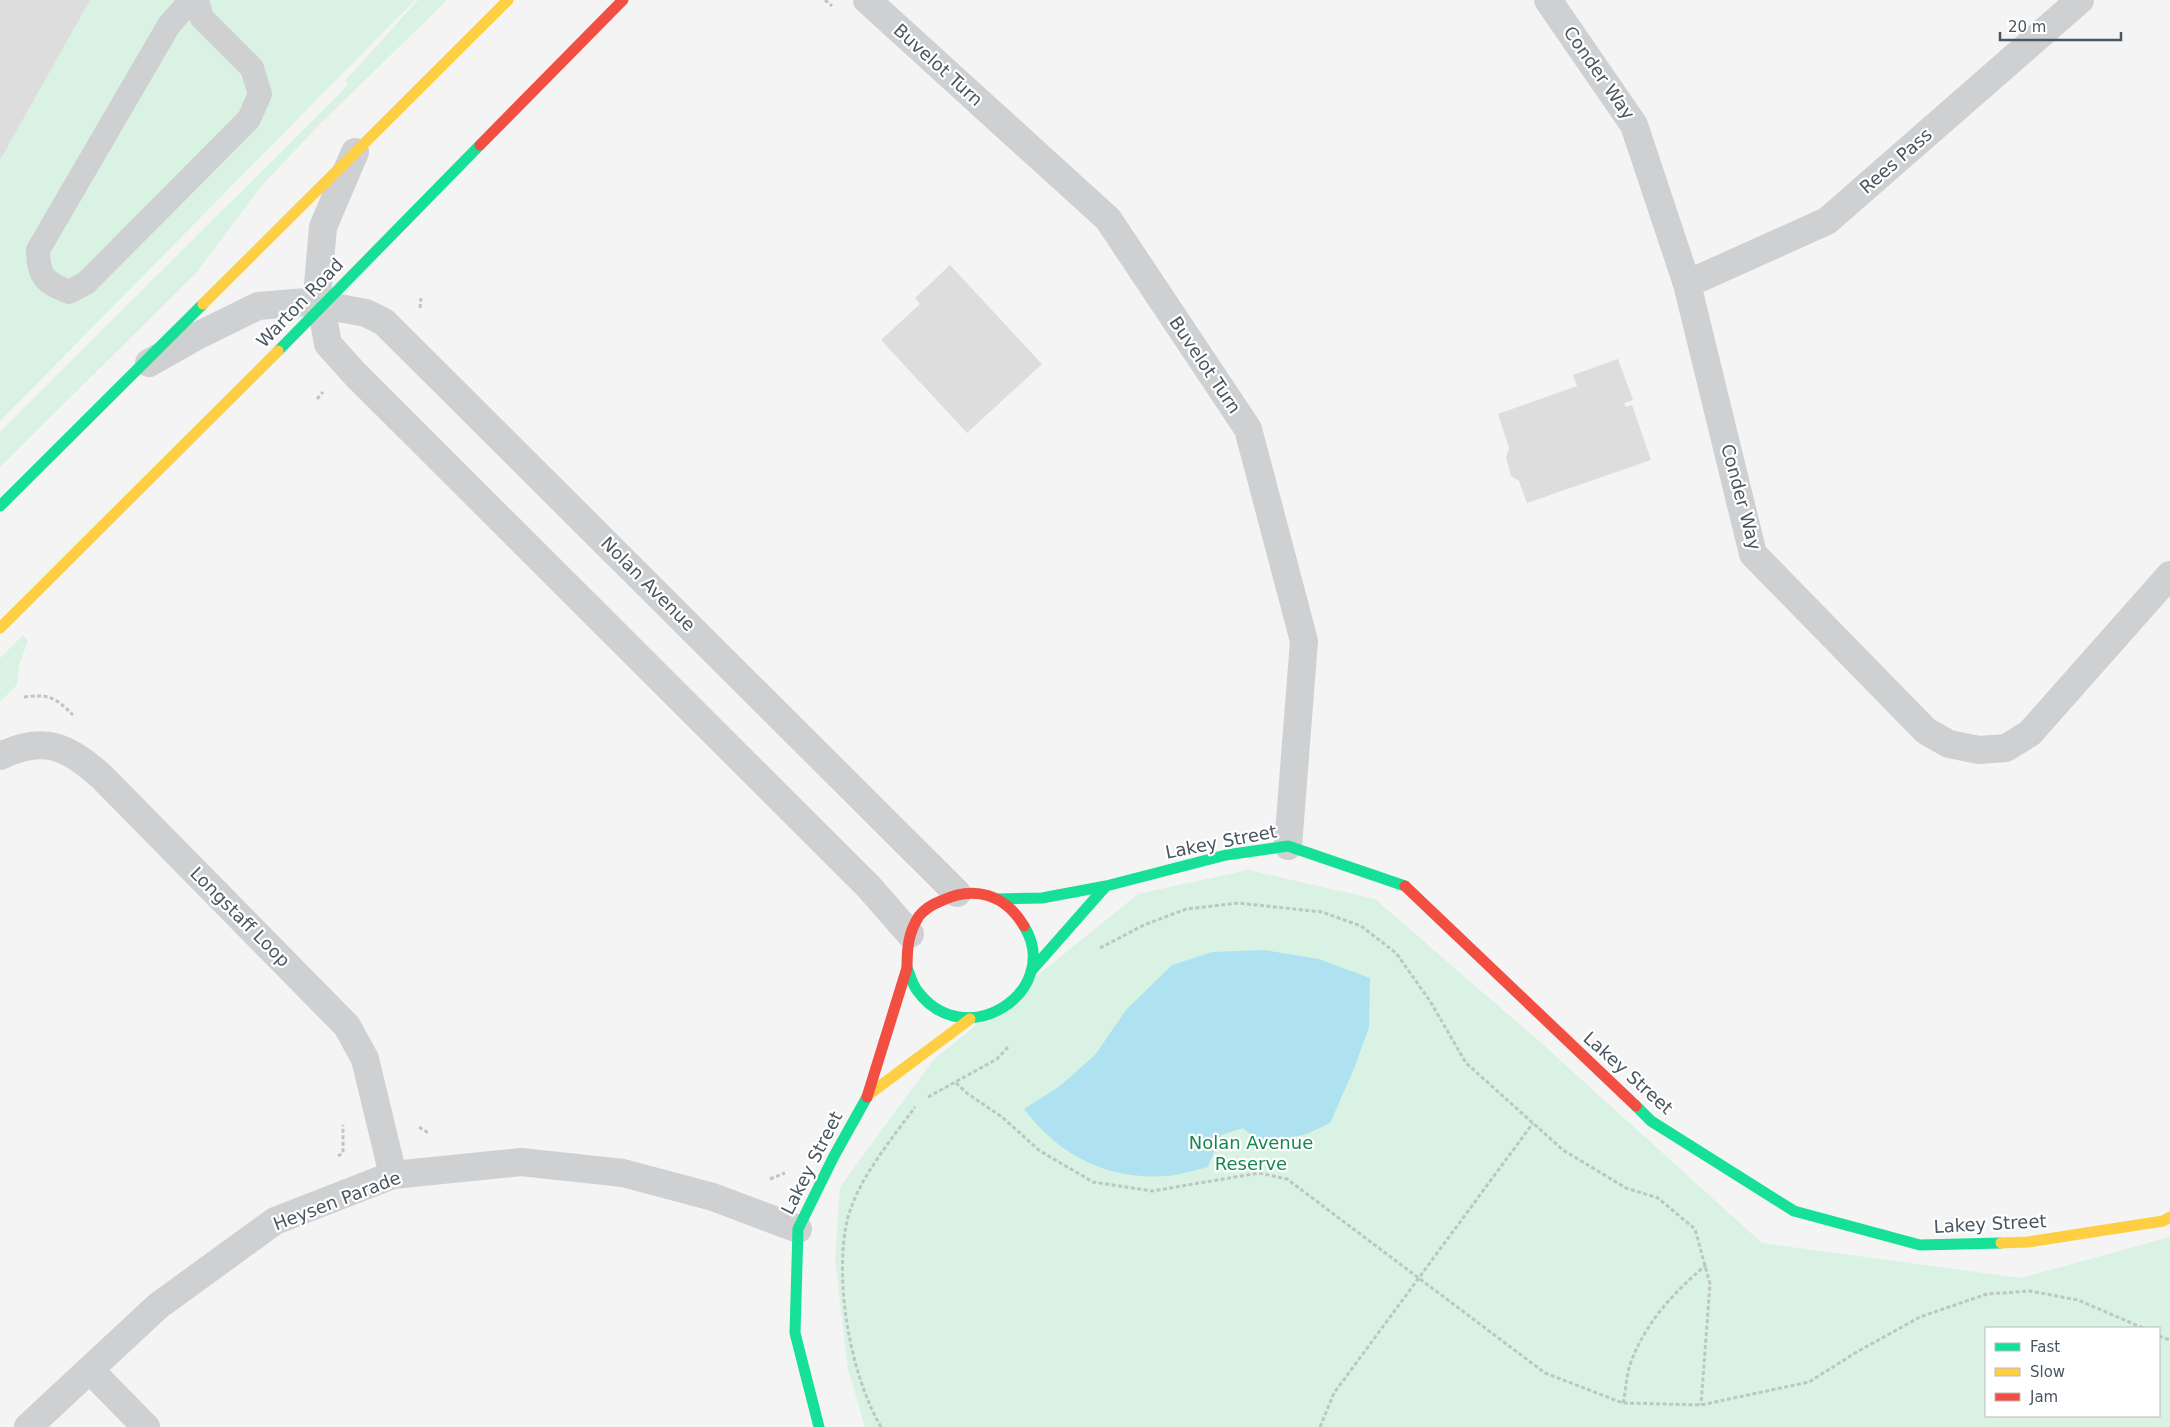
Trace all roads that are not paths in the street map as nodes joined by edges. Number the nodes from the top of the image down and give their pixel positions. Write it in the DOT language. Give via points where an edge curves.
graph roads {
  1 [pos="197,0"];
  2 [pos="508,0"];
  3 [pos="623,0"];
  4 [pos="867,0"];
  5 [pos="1548,0"];
  6 [pos="2080,0"];
  7 [pos="355,152"];
  8 [pos="1687,284"];
  9 [pos="321,305"];
  10 [pos="139,368"];
  11 [pos="0,506"];
  12 [pos="2170,575"];
  13 [pos="0,628"];
  14 [pos="0,756"];
  15 [pos="1288,846"];
  16 [pos="1106,886"];
  17 [pos="957,893"];
  18 [pos="998,899"];
  19 [pos="910,934"];
  20 [pos="907,968"];
  21 [pos="1031,971"];
  22 [pos="970,1019"];
  23 [pos="868,1095"];
  24 [pos="393,1175"];
  25 [pos="2170,1217"];
  26 [pos="798,1229"];
  27 [pos="90,1370"];
  28 [pos="28,1427"];
  29 [pos="146,1427"];
  30 [pos="820,1427"];
  1 -- 1 [label="lane" via="202,18 252,68 260,94 249,119 86,283 68,292 50,284 38,266 38,250 169,25 185,6"];
  2 -- 7 [label="street"];
  3 -- 9 [label="street, Warton Road"];
  4 -- 15 [label="street, Buvelot Turn" via="1108,219 1248,429 1304,641"];
  5 -- 8 [label="street, Conder Way" via="1634,125"];
  6 -- 8 [label="street, Rees Pass" via="1827,221"];
  7 -- 9 [label="street" via="323,227 317,296"];
  7 -- 10 [label="street"];
  8 -- 12 [label="street, Conder Way" via="1753,554 1926,731 1949,744 1979,750 2006,748 2030,733"];
  9 -- 10 [label="street, Nolan Avenue" via="307,302 258,306"];
  9 -- 13 [label="street, Warton Road"];
  9 -- 17 [label="street, Nolan Avenue" via="366,313 384,322"];
  9 -- 19 [label="street" via="328,344 355,374 869,887"];
  10 -- 11 [label="street"];
  14 -- 24 [label="street, Longstaff Loop" via="14,749 36,745 58,747 84,760 347,1026 365,1059"];
  15 -- 16 [label="street, Lakey Street" via="1226,855"];
  15 -- 25 [label="street, Lakey Street" via="1405,886 1651,1121 1794,1211 1920,1245 2028,1242 2163,1221"];
  16 -- 18 [label="street, Lakey Street" via="1042,898"];
  16 -- 21 [label="street, Lakey Street"];
  17 -- 18 [label="street, Lakey Street" via="979,893"];
  17 -- 19 [label="street, Lakey Street" via="930,906 920,915"];
  18 -- 21 [label="street, Lakey Street" via="1016,912 1030,935"];
  19 -- 20 [label="street, Lakey Street"];
  20 -- 22 [label="street, Lakey Street" via="915,988 930,1005 949,1015"];
  20 -- 23 [label="street, Lakey Street"];
  21 -- 22 [label="street, Lakey Street" via="1026,986 1004,1008"];
  22 -- 23 [label="street, Lakey Street"];
  23 -- 26 [label="street, Lakey Street"];
  24 -- 26 [label="street, Heysen Parade" via="521,1162 623,1173 713,1197"];
  24 -- 27 [label="street, Heysen Parade" via="276,1221 158,1306"];
  26 -- 30 [label="street, Lakey Street" via="795,1333"];
  27 -- 28 [label="street, Heysen Parade"];
  27 -- 29 [label="street"];
}
